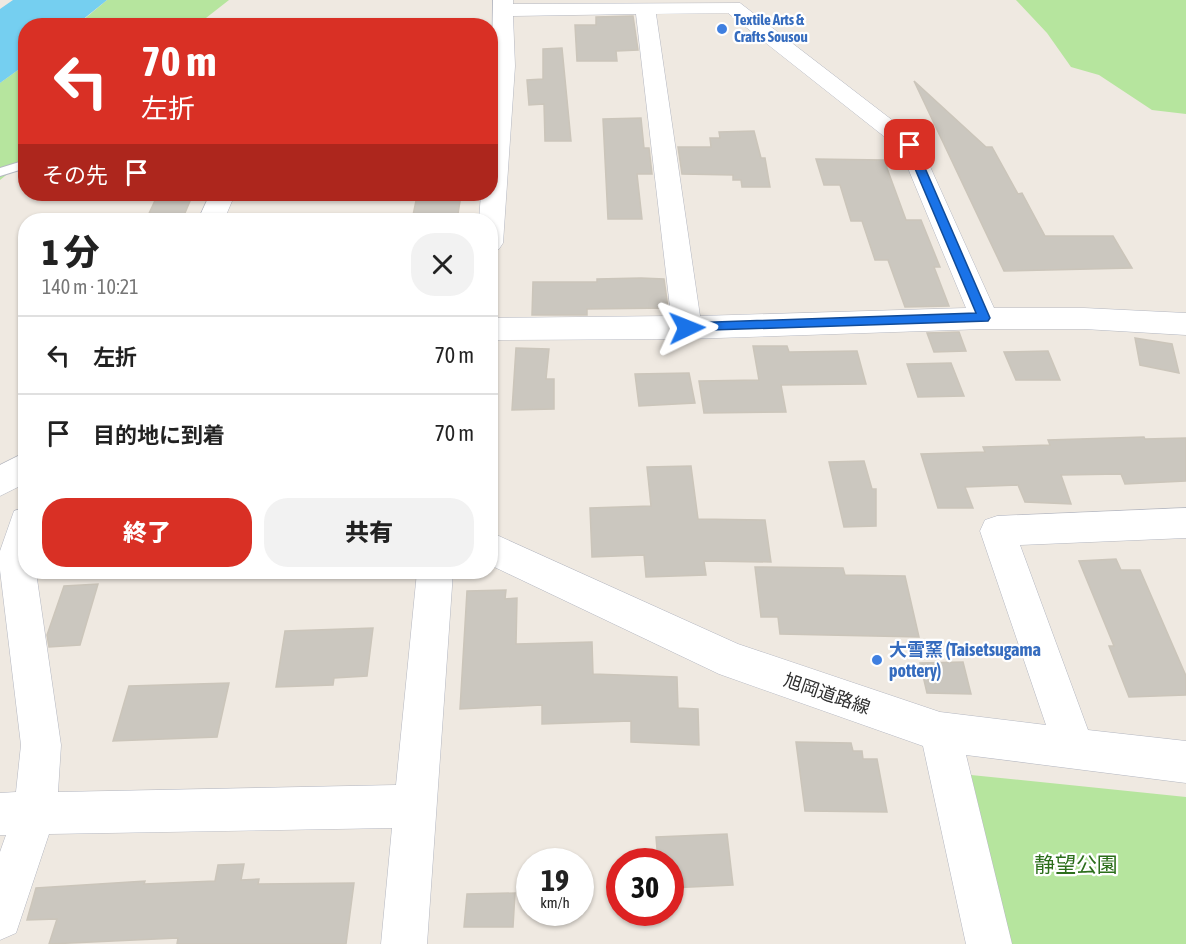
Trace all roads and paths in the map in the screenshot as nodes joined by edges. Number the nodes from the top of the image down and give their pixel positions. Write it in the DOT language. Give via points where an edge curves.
graph roads {
  1 [pos="503,5"];
  2 [pos="645,9"];
  3 [pos="498,56"];
  4 [pos="18,166"];
  5 [pos="0,172"];
  6 [pos="984,318"];
  7 [pos="1186,324"];
  8 [pos="687,328"];
  9 [pos="498,329"];
  10 [pos="18,471"];
  11 [pos="0,482"];
  12 [pos="1186,523"];
  13 [pos="18,549"];
  14 [pos="498,552"];
  15 [pos="18,571"];
  16 [pos="19,579"];
  17 [pos="434,579"];
  18 [pos="940,732"];
  19 [pos="1074,747"];
  20 [pos="1186,762"];
  21 [pos="416,806"];
  22 [pos="18,814"];
  23 [pos="0,917"];
  24 [pos="404,944"];
  25 [pos="989,944"];
  1 -- 2 [label="street"];
  1 -- 3 [label="street"];
  2 -- 6 [label="street" via="733,7 910,145"];
  2 -- 8 [label="street"];
  4 -- 5 [label="lane"];
  6 -- 7 [label="street" via="1107,318"];
  6 -- 8 [label="street"];
  8 -- 9 [label="street"];
  10 -- 11 [label="street"];
  12 -- 19 [label="street" via="998,531"];
  13 -- 15 [label="street"];
  14 -- 18 [label="street, 旭岡道路線" via="733,662"];
  16 -- 22 [label="street" via="41,744"];
  17 -- 21 [label="street"];
  18 -- 19 [label="street, 旭岡道路線"];
  18 -- 25 [label="street"];
  19 -- 20 [label="street, 旭岡道路線"];
  21 -- 22 [label="street"];
  21 -- 24 [label="street"];
  22 -- 23 [label="street"];
}
